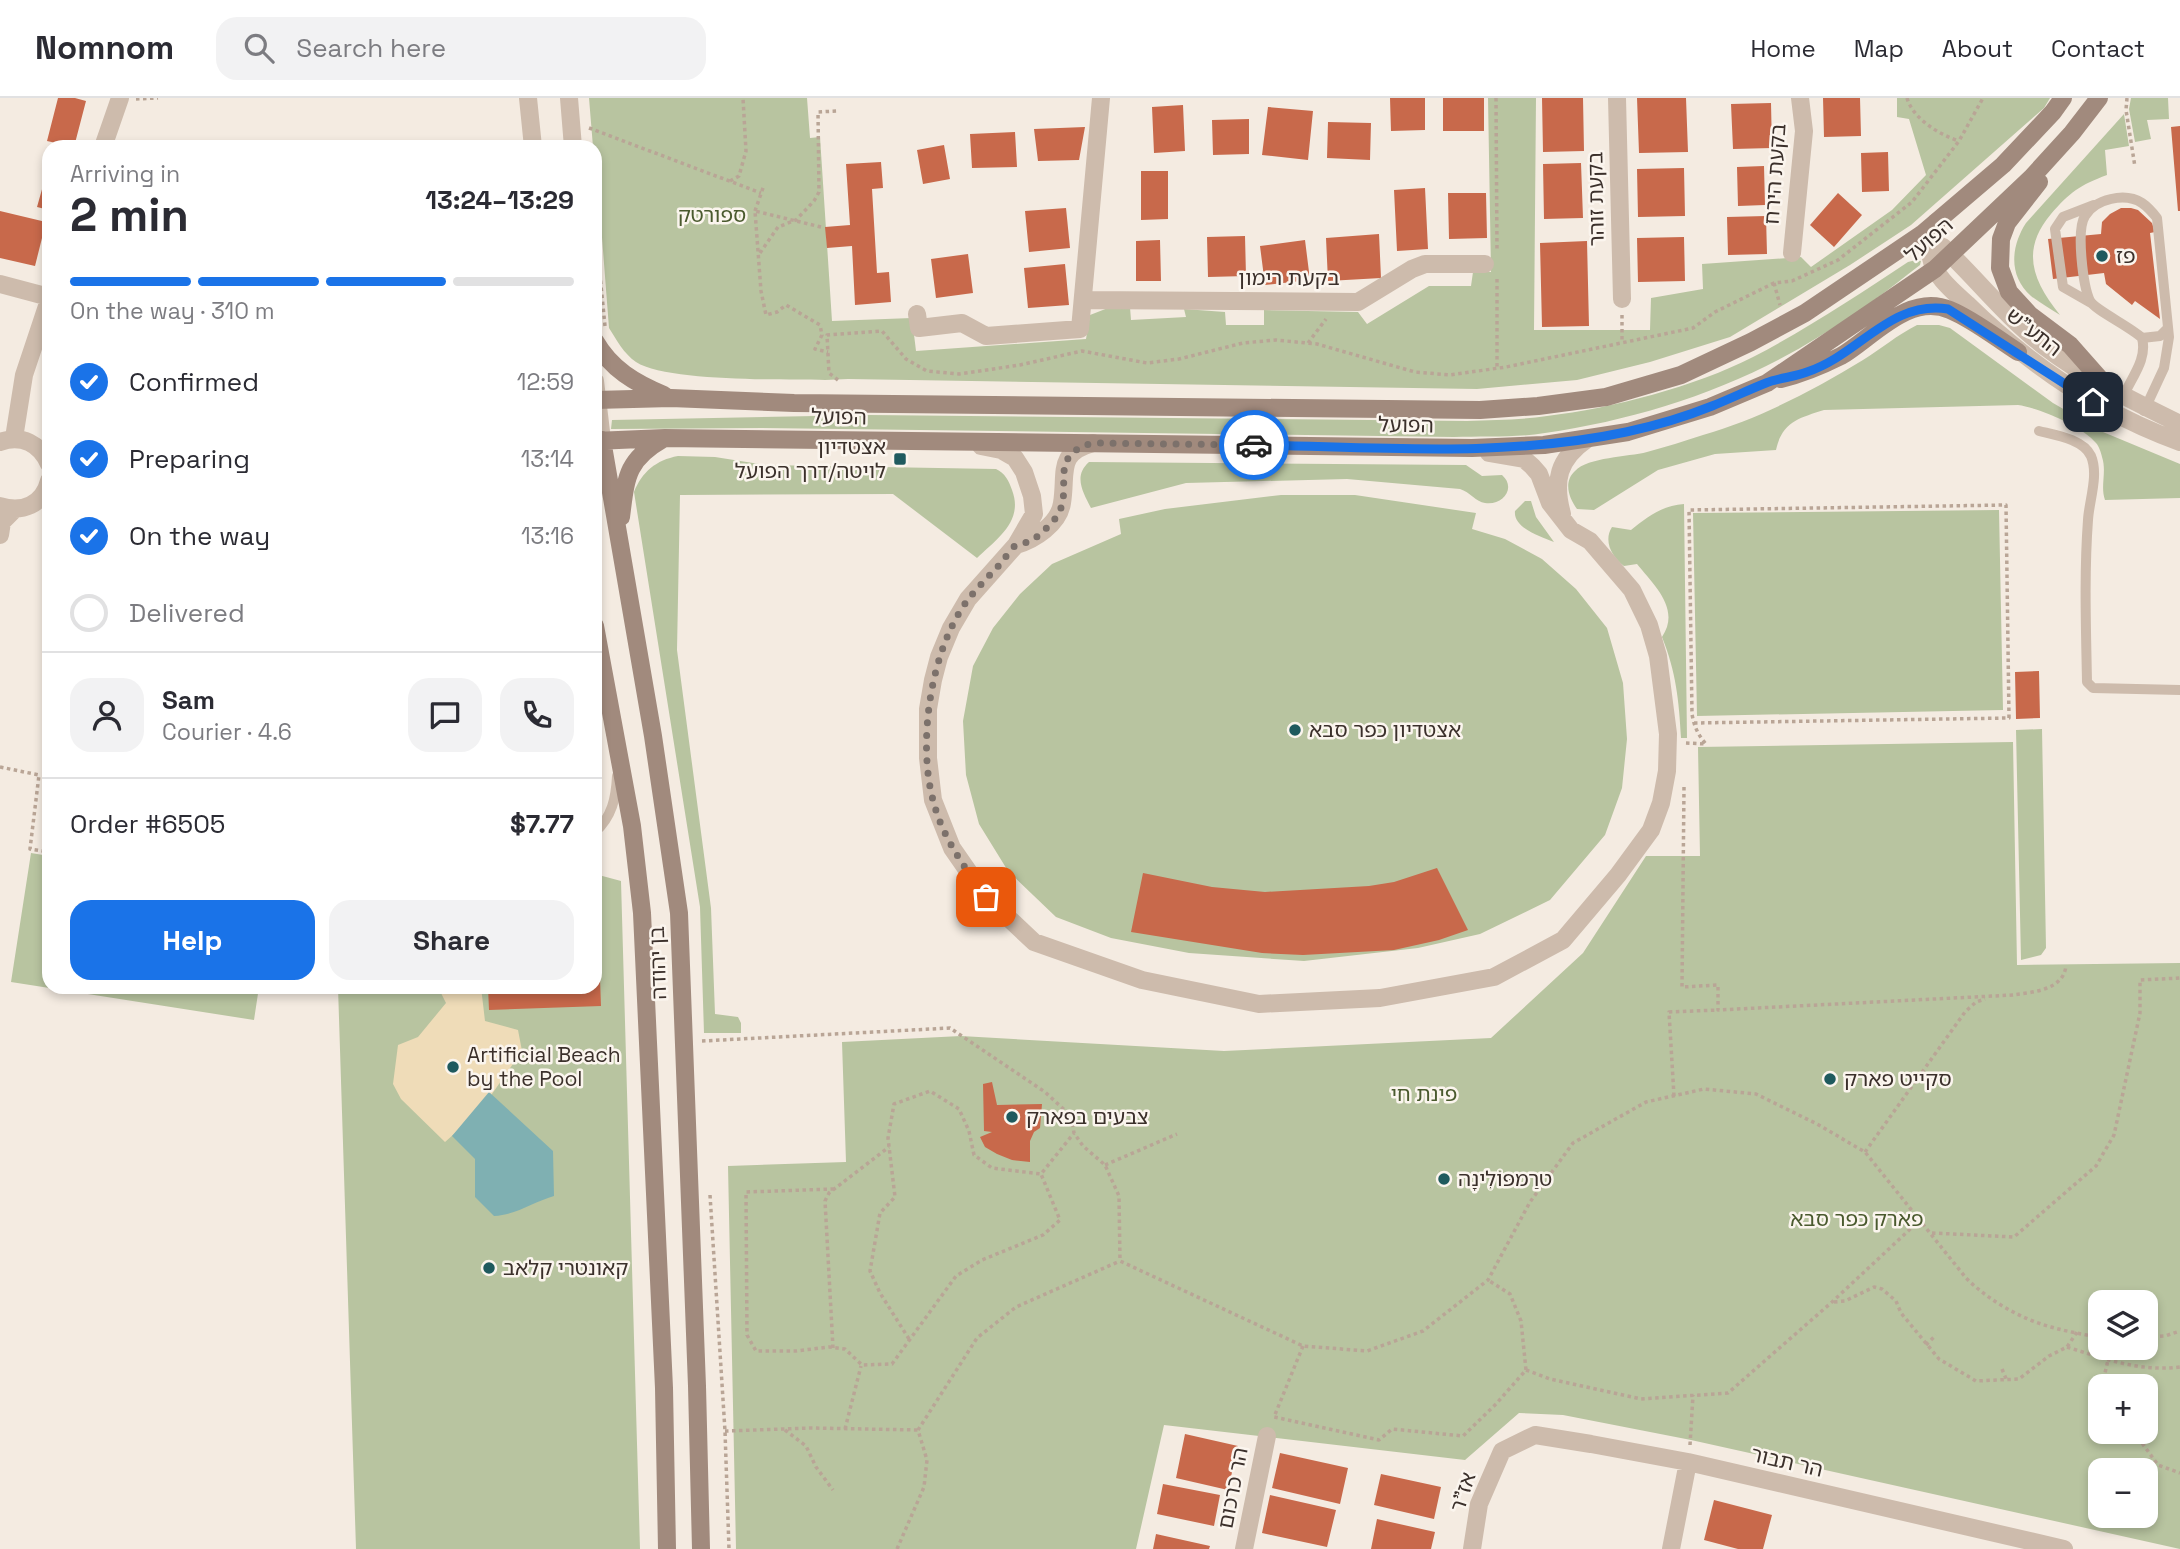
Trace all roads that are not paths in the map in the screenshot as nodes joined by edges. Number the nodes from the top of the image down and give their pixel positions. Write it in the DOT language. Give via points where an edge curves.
graph roads {
  1 [pos="120,98"];
  2 [pos="528,98"];
  3 [pos="569,98"];
  4 [pos="1101,98"];
  5 [pos="1617,98"];
  6 [pos="1800,98"];
  7 [pos="2063,98"];
  8 [pos="2099,98"];
  9 [pos="2072,133"];
  10 [pos="105,140"];
  11 [pos="532,140"];
  12 [pos="572,140"];
  13 [pos="2094,205"];
  14 [pos="1936,222"];
  15 [pos="1931,243"];
  16 [pos="1900,248"];
  17 [pos="1792,253"];
  18 [pos="1950,254"];
  19 [pos="1935,269"];
  20 [pos="1491,270"];
  21 [pos="0,284"];
  22 [pos="42,296"];
  23 [pos="1622,299"];
  24 [pos="1083,300"];
  25 [pos="2091,303"];
  26 [pos="917,314"];
  27 [pos="42,320"];
  28 [pos="2168,328"];
  29 [pos="2141,338"];
  30 [pos="602,351"];
  31 [pos="2018,352"];
  32 [pos="2133,377"];
  33 [pos="1767,383"];
  34 [pos="2116,392"];
  35 [pos="671,398"];
  36 [pos="602,400"];
  37 [pos="2146,408"];
  38 [pos="2116,415"];
  39 [pos="2180,424"];
  40 [pos="2138,426"];
  41 [pos="2039,431"];
  42 [pos="665,438"];
  43 [pos="1587,439"];
  44 [pos="7,440"];
  45 [pos="602,440"];
  46 [pos="956,442"];
  47 [pos="2180,442"];
  48 [pos="1093,443"];
  49 [pos="1472,448"];
  50 [pos="42,451"];
  51 [pos="602,460"];
  52 [pos="42,496"];
  53 [pos="8,508"];
  54 [pos="1563,521"];
  55 [pos="0,535"];
  56 [pos="618,538"];
  57 [pos="1016,545"];
  58 [pos="602,666"];
  59 [pos="2180,690"];
  60 [pos="618,756"];
  61 [pos="602,824"];
  62 [pos="1267,1436"];
  63 [pos="1502,1451"];
  64 [pos="1688,1462"];
  65 [pos="667,1549"];
  66 [pos="701,1549"];
  67 [pos="1244,1549"];
  68 [pos="1472,1549"];
  69 [pos="1671,1549"];
  70 [pos="2064,1549"];
  1 -- 10 [label="street"];
  2 -- 11 [label="street"];
  3 -- 12 [label="street"];
  4 -- 24 [label="street"];
  5 -- 23 [label="street, בקעת זוהר"];
  6 -- 17 [label="street, בקעת הירח" via="1804,131"];
  7 -- 14 [label="main road, הפועל" via="2003,166"];
  8 -- 9 [label="main road, הפועל"];
  9 -- 18 [label="main road, הפועל"];
  9 -- 34 [label="main road" via="2007,223 2000,268 2009,292 2030,315 2070,345"];
  13 -- 25 [label="lane" via="2080,229"];
  13 -- 25 [label="lane" via="2063,217 2055,229 2063,287"];
  13 -- 28 [label="lane" via="2127,197 2157,218"];
  14 -- 15 [label="street"];
  14 -- 16 [label="main road, הפועל"];
  15 -- 16 [label="street"];
  15 -- 18 [label="street, התע\"ש"];
  15 -- 19 [label="street"];
  16 -- 35 [label="main road, הפועל" via="1805,313 1681,375 1605,397 1552,404 1480,410 1294,410"];
  18 -- 19 [label="main road, הפועל"];
  18 -- 34 [label="street, התע\"ש" via="2044,346"];
  19 -- 31 [label="street, התע\"ש"];
  19 -- 33 [label="main road, הפועל"];
  20 -- 24 [label="street, בקעת רימון" via="1425,264 1358,302"];
  21 -- 22 [label="street"];
  24 -- 26 [label="street" via="1080,329 986,336 962,323 919,328"];
  25 -- 29 [label="lane"];
  27 -- 44 [label="street"];
  28 -- 29 [label="lane" via="2160,335"];
  28 -- 37 [label="lane" via="2164,368"];
  29 -- 32 [label="lane" via="2144,346"];
  30 -- 35 [label="main road" via="629,378"];
  31 -- 33 [label="main road" via="1948,309 1920,308 1894,317 1809,372"];
  31 -- 38 [label="street, התע\"ש"];
  32 -- 34 [label="lane"];
  32 -- 34 [label="lane"];
  33 -- 43 [label="main road, הפועל" via="1710,407 1628,432"];
  34 -- 37 [label="street, התע\"ש"];
  34 -- 38 [label="lane"];
  35 -- 36 [label="main road, הפועל"];
  37 -- 39 [label="street, התע\"ש"];
  37 -- 40 [label="lane"];
  38 -- 40 [label="street, התע\"ש"];
  40 -- 47 [label="street, התע\"ש"];
  41 -- 59 [label="lane" via="2078,444 2092,458 2087,525 2087,682 2092,688"];
  42 -- 45 [label="main road, הפועל"];
  42 -- 46 [label="main road, הפועל"];
  42 -- 56 [label="main road" via="646,448 626,476"];
  43 -- 49 [label="main road, הפועל"];
  43 -- 54 [label="street" via="1570,451 1562,466 1558,493"];
  44 -- 50 [label="street" via="26,440"];
  46 -- 48 [label="main road, הפועל"];
  46 -- 57 [label="street" via="1001,450 1024,472 1034,514"];
  48 -- 49 [label="main road, הפועל"];
  48 -- 57 [label="street" via="1079,447 1066,463 1062,505 1056,517 1031,541"];
  49 -- 54 [label="street" via="1524,459 1539,474"];
  51 -- 56 [label="main road, בן יהודה"];
  52 -- 53 [label="street" via="33,505"];
  53 -- 55 [label="street"];
  54 -- 57 [label="street" via="1590,541 1632,590 1658,656 1668,734 1667,771 1651,830 1563,940 1494,977 1380,998 1259,1004 1142,980 1034,942 986,897 952,848 933,800 928,758 933,680 947,637 968,599"];
  56 -- 66 [label="main road, בן יהודה" via="679,914"];
  58 -- 60 [label="main road, בן יהודה"];
  60 -- 61 [label="lane" via="613,805"];
  60 -- 65 [label="main road, בן יהודה" via="642,913"];
  62 -- 67 [label="street, הר כרכום"];
  63 -- 64 [label="street, הר תבור" via="1535,1435"];
  63 -- 68 [label="street, אז\"ר" via="1479,1504"];
  64 -- 69 [label="street"];
  64 -- 70 [label="street, הר תבור"];
}
